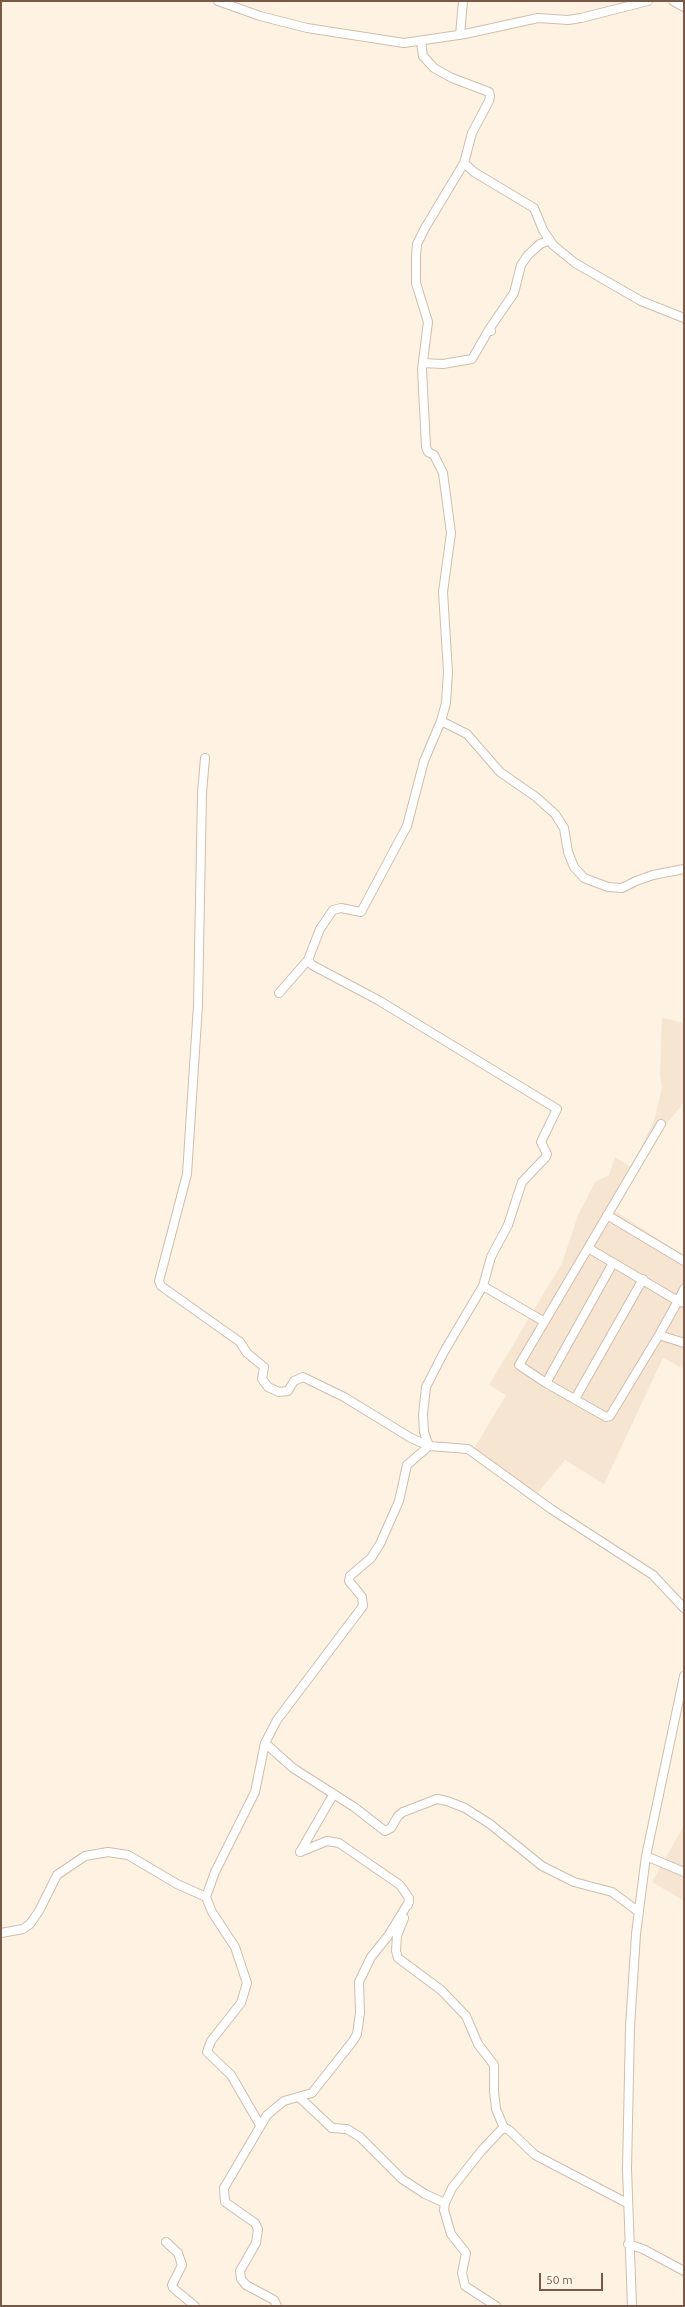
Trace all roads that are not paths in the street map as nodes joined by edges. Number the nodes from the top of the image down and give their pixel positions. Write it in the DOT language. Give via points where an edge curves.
graph roads {
  1 [pos="218,1"];
  2 [pos="463,1"];
  3 [pos="648,1"];
  4 [pos="673,1"];
  5 [pos="684,7"];
  6 [pos="460,35"];
  7 [pos="421,42"];
  8 [pos="464,163"];
  9 [pos="550,240"];
  10 [pos="684,318"];
  11 [pos="423,363"];
  12 [pos="441,721"];
  13 [pos="205,758"];
  14 [pos="684,869"];
  15 [pos="308,960"];
  16 [pos="279,993"];
  17 [pos="661,1124"];
  18 [pos="607,1215"];
  19 [pos="588,1248"];
  20 [pos="684,1261"];
  21 [pos="613,1263"];
  22 [pos="643,1279"];
  23 [pos="483,1286"];
  24 [pos="684,1289"];
  25 [pos="681,1302"];
  26 [pos="543,1321"];
  27 [pos="658,1335"];
  28 [pos="684,1343"];
  29 [pos="546,1383"];
  30 [pos="575,1399"];
  31 [pos="429,1446"];
  32 [pos="684,1608"];
  33 [pos="684,1676"];
  34 [pos="265,1742"];
  35 [pos="333,1795"];
  36 [pos="646,1856"];
  37 [pos="684,1872"];
  38 [pos="206,1897"];
  39 [pos="409,1902"];
  40 [pos="639,1912"];
  41 [pos="1,1933"];
  42 [pos="299,2097"];
  43 [pos="260,2126"];
  44 [pos="504,2128"];
  45 [pos="627,2202"];
  46 [pos="445,2203"];
  47 [pos="166,2242"];
  48 [pos="628,2244"];
  49 [pos="684,2271"];
  50 [pos="195,2306"];
  51 [pos="277,2306"];
  52 [pos="496,2306"];
  53 [pos="632,2306"];
  1 -- 7 [label="street" via="260,16 307,28 377,40"];
  2 -- 6 [label="street"];
  3 -- 6 [label="street" via="581,18 538,18"];
  4 -- 5 [label="street"];
  6 -- 7 [label="street"];
  7 -- 8 [label="street" via="423,56 434,68 489,92 489,101 472,133"];
  8 -- 9 [label="street" via="474,172 534,208"];
  8 -- 11 [label="street" via="417,244 416,283 428,322"];
  9 -- 10 [label="street" via="575,263 634,297"];
  9 -- 11 [label="street" via="540,244 521,265 514,293 472,359 443,364"];
  11 -- 12 [label="street" via="426,447 428,452 434,455 444,473 451,533 443,592 448,672 446,703"];
  12 -- 14 [label="street" via="467,734 500,772 555,814 564,828 568,852 574,867 584,878 608,887 622,888 653,875"];
  12 -- 15 [label="street" via="417,782 412,815 361,912 341,908 333,910 320,929"];
  13 -- 31 [label="street" via="202,793 198,1026 187,1174 159,1281 160,1286 240,1342 247,1353 264,1367 262,1379 268,1387 280,1392 288,1391 294,1381 303,1377 344,1397 411,1438"];
  15 -- 16 [label="street"];
  15 -- 23 [label="street" via="312,965 378,1000 557,1109 541,1142 546,1157 522,1182 508,1225 491,1257"];
  17 -- 18 [label="street"];
  18 -- 19 [label="street"];
  18 -- 20 [label="street"];
  19 -- 21 [label="street"];
  19 -- 26 [label="street"];
  21 -- 22 [label="street"];
  21 -- 29 [label="street"];
  22 -- 25 [label="street"];
  22 -- 30 [label="street"];
  23 -- 26 [label="street"];
  23 -- 31 [label="street" via="426,1387 423,1414 424,1432"];
  24 -- 25 [label="street"];
  25 -- 27 [label="street"];
  26 -- 29 [label="street" via="519,1365"];
  27 -- 28 [label="street"];
  27 -- 30 [label="street" via="610,1416 606,1417"];
  29 -- 30 [label="street"];
  31 -- 32 [label="street" via="468,1448 551,1509 653,1575"];
  31 -- 34 [label="street" via="407,1465 399,1501 380,1544 371,1558 350,1576 349,1581 362,1596 363,1606 277,1720"];
  33 -- 36 [label="street"];
  34 -- 35 [label="street" via="293,1768"];
  34 -- 38 [label="street" via="255,1792 215,1872"];
  35 -- 39 [label="street" via="300,1852 327,1841 339,1842 400,1885"];
  35 -- 40 [label="street" via="354,1807 385,1831 391,1828 403,1812 436,1799 455,1804 490,1824 542,1866 574,1882 612,1892"];
  36 -- 37 [label="street"];
  36 -- 40 [label="street"];
  38 -- 41 [label="street" via="177,1884 128,1855 115,1852 85,1856 57,1875 30,1924 23,1929"];
  38 -- 43 [label="street" via="212,1912 235,1947 248,1983 241,2003 211,2041 207,2052 231,2075"];
  39 -- 42 [label="street" via="388,1936 371,1957 359,1982 360,2013 353,2041 317,2089"];
  39 -- 44 [label="street" via="397,1936 398,1958 441,1990 466,2016 478,2044 494,2065 496,2109"];
  40 -- 45 [label="street" via="629,2034"];
  42 -- 43 [label="street" via="284,2101 267,2115"];
  42 -- 46 [label="street" via="332,2128 347,2129 360,2137 402,2179"];
  43 -- 51 [label="street" via="224,2188 224,2194 225,2202 254,2223 258,2229 256,2243 240,2271 241,2279 246,2285 274,2300"];
  44 -- 45 [label="street" via="535,2156"];
  44 -- 46 [label="street" via="482,2150 452,2188"];
  45 -- 48 [label="street"];
  46 -- 52 [label="street" via="445,2217 449,2230 466,2253 462,2273 465,2286"];
  47 -- 50 [label="street" via="178,2253 182,2265 172,2284 173,2288"];
  48 -- 49 [label="street" via="643,2249"];
  48 -- 53 [label="street"];
}
